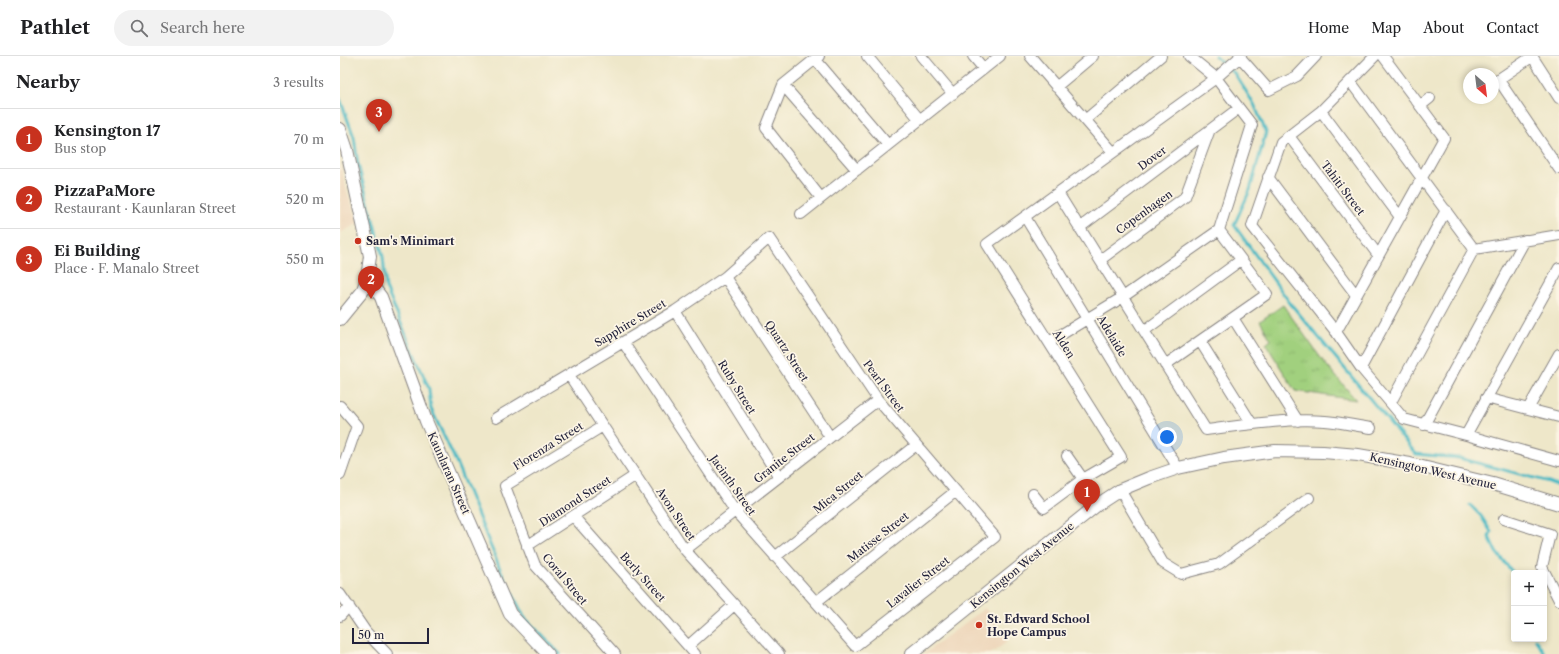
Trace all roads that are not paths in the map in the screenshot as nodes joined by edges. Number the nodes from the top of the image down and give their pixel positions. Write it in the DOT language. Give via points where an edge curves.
graph roads {
  1 [pos="866,56"];
  2 [pos="921,56"];
  3 [pos="973,56"];
  4 [pos="1000,56"];
  5 [pos="1093,56"];
  6 [pos="1161,56"];
  7 [pos="1189,56"];
  8 [pos="1316,56"];
  9 [pos="1375,56"];
  10 [pos="1383,56"];
  11 [pos="1533,56"];
  12 [pos="817,57"];
  13 [pos="1032,57"];
  14 [pos="1239,57"];
  15 [pos="984,69"];
  16 [pos="1219,75"];
  17 [pos="1499,79"];
  18 [pos="1350,81"];
  19 [pos="783,85"];
  20 [pos="1499,85"];
  21 [pos="1056,86"];
  22 [pos="953,94"];
  23 [pos="1430,98"];
  24 [pos="1559,98"];
  25 [pos="1420,106"];
  26 [pos="1239,108"];
  27 [pos="1321,111"];
  28 [pos="920,120"];
  29 [pos="1085,120"];
  30 [pos="340,129"];
  31 [pos="1209,131"];
  32 [pos="1289,136"];
  33 [pos="888,144"];
  34 [pos="1113,152"];
  35 [pos="1559,169"];
  36 [pos="857,170"];
  37 [pos="1268,177"];
  38 [pos="1421,178"];
  39 [pos="1058,193"];
  40 [pos="821,198"];
  41 [pos="1446,210"];
  42 [pos="801,214"];
  43 [pos="1025,217"];
  44 [pos="1400,217"];
  45 [pos="1079,228"];
  46 [pos="1218,230"];
  47 [pos="1559,235"];
  48 [pos="769,238"];
  49 [pos="1525,240"];
  50 [pos="1474,249"];
  51 [pos="1378,255"];
  52 [pos="1100,260"];
  53 [pos="1241,260"];
  54 [pos="1559,268"];
  55 [pos="725,278"];
  56 [pos="365,285"];
  57 [pos="1356,295"];
  58 [pos="1123,297"];
  59 [pos="675,310"];
  60 [pos="1233,318"];
  61 [pos="1087,319"];
  62 [pos="340,320"];
  63 [pos="1144,331"];
  64 [pos="1336,332"];
  65 [pos="1200,341"];
  66 [pos="623,342"];
  67 [pos="1049,342"];
  68 [pos="1559,354"];
  69 [pos="1166,365"];
  70 [pos="1361,368"];
  71 [pos="569,374"];
  72 [pos="1486,398"];
  73 [pos="878,400"];
  74 [pos="1391,402"];
  75 [pos="340,406"];
  76 [pos="1528,409"];
  77 [pos="1559,417"];
  78 [pos="496,418"];
  79 [pos="1298,421"];
  80 [pos="1252,424"];
  81 [pos="1424,425"];
  82 [pos="603,426"];
  83 [pos="1371,428"];
  84 [pos="1466,435"];
  85 [pos="830,437"];
  86 [pos="916,445"];
  87 [pos="1067,456"];
  88 [pos="1559,461"];
  89 [pos="1178,468"];
  90 [pos="340,475"];
  91 [pos="636,475"];
  92 [pos="779,477"];
  93 [pos="1083,479"];
  94 [pos="505,486"];
  95 [pos="1120,490"];
  96 [pos="956,491"];
  97 [pos="1033,494"];
  98 [pos="1309,498"];
  99 [pos="1559,504"];
  100 [pos="734,511"];
  101 [pos="573,516"];
  102 [pos="1504,519"];
  103 [pos="995,537"];
  104 [pos="527,546"];
  105 [pos="685,550"];
  106 [pos="775,557"];
  107 [pos="340,594"];
  108 [pos="1559,600"];
  109 [pos="816,602"];
  110 [pos="734,605"];
  111 [pos="349,606"];
  112 [pos="340,616"];
  113 [pos="688,646"];
  114 [pos="855,646"];
  115 [pos="386,654"];
  116 [pos="548,654"];
  117 [pos="615,654"];
  118 [pos="695,654"];
  119 [pos="779,654"];
  120 [pos="911,654"];
  1 -- 28 [label="street"];
  2 -- 22 [label="street"];
  3 -- 15 [label="street"];
  4 -- 15 [label="street"];
  5 -- 21 [label="street"];
  6 -- 29 [label="street"];
  7 -- 16 [label="street"];
  8 -- 14 [label="street" via="1297,76 1270,90"];
  9 -- 18 [label="street"];
  10 -- 25 [label="street"];
  11 -- 17 [label="street"];
  11 -- 24 [label="street"];
  12 -- 19 [label="street"];
  12 -- 33 [label="street"];
  13 -- 21 [label="street"];
  14 -- 16 [label="street"];
  15 -- 22 [label="street"];
  16 -- 26 [label="street"];
  16 -- 34 [label="street"];
  18 -- 27 [label="street"];
  18 -- 38 [label="street"];
  19 -- 36 [label="street"];
  19 -- 40 [label="street" via="766,128"];
  20 -- 35 [label="street"];
  21 -- 29 [label="street"];
  22 -- 28 [label="street"];
  23 -- 25 [label="street"];
  25 -- 38 [label="street" via="1444,138"];
  26 -- 31 [label="street, Dover"];
  26 -- 46 [label="street" via="1252,125"];
  27 -- 32 [label="street"];
  27 -- 44 [label="street"];
  28 -- 33 [label="street"];
  29 -- 34 [label="street"];
  30 -- 56 [label="street" via="370,256 370,268"];
  31 -- 45 [label="street, Dover"];
  31 -- 52 [label="street, Copenhagen" via="1185,197"];
  32 -- 37 [label="street" via="1281,142"];
  32 -- 51 [label="street, Tahiti Street"];
  33 -- 36 [label="street"];
  34 -- 39 [label="street"];
  36 -- 40 [label="street"];
  37 -- 57 [label="street"];
  37 -- 64 [label="street" via="1252,226"];
  38 -- 41 [label="street"];
  38 -- 44 [label="street"];
  39 -- 43 [label="street"];
  39 -- 45 [label="street"];
  40 -- 42 [label="street"];
  41 -- 50 [label="street"];
  41 -- 70 [label="street"];
  43 -- 61 [label="street, Adelaide"];
  43 -- 67 [label="street, Alden" via="987,244"];
  44 -- 51 [label="street"];
  45 -- 52 [label="street"];
  46 -- 53 [label="street"];
  46 -- 58 [label="street"];
  47 -- 49 [label="street"];
  48 -- 55 [label="street, Sapphire Street"];
  48 -- 73 [label="street, Pearl Street"];
  49 -- 50 [label="street"];
  49 -- 81 [label="street"];
  50 -- 74 [label="street"];
  51 -- 57 [label="street"];
  52 -- 58 [label="street"];
  53 -- 60 [label="street" via="1267,294"];
  53 -- 63 [label="street"];
  54 -- 72 [label="street"];
  55 -- 59 [label="street, Sapphire Street"];
  55 -- 85 [label="street, Quartz Street"];
  56 -- 62 [label="street"];
  56 -- 116 [label="street, Kaunlaran Street" via="375,289 381,297 426,421 510,614"];
  57 -- 64 [label="street"];
  58 -- 61 [label="street"];
  58 -- 63 [label="street"];
  59 -- 66 [label="street, Sapphire Street"];
  59 -- 92 [label="street, Ruby Street"];
  60 -- 65 [label="street"];
  60 -- 79 [label="street"];
  61 -- 67 [label="street"];
  61 -- 89 [label="street, Adelaide"];
  63 -- 69 [label="street"];
  64 -- 70 [label="street"];
  65 -- 69 [label="street"];
  65 -- 80 [label="street"];
  66 -- 71 [label="street, Sapphire Street"];
  66 -- 100 [label="street, Jacinth Street"];
  67 -- 93 [label="street, Alden" via="1121,457"];
  68 -- 76 [label="street"];
  69 -- 80 [label="street" via="1206,430"];
  70 -- 74 [label="street"];
  71 -- 78 [label="street, Sapphire Street"];
  71 -- 82 [label="street, Avon Street"];
  72 -- 76 [label="street"];
  72 -- 84 [label="street"];
  73 -- 85 [label="street, Granite Street"];
  73 -- 86 [label="street, Pearl Street"];
  74 -- 81 [label="street" via="1404,419"];
  75 -- 90 [label="street" via="357,426"];
  76 -- 77 [label="street"];
  79 -- 80 [label="street"];
  79 -- 83 [label="street" via="1327,421"];
  81 -- 84 [label="street"];
  82 -- 91 [label="street, Avon Street"];
  82 -- 94 [label="street, Florenza Street"];
  84 -- 88 [label="street"];
  85 -- 92 [label="street, Granite Street"];
  86 -- 96 [label="street, Pearl Street"];
  86 -- 106 [label="street, Mica Street"];
  87 -- 93 [label="street"];
  89 -- 95 [label="street, Kensington West Avenue"];
  89 -- 99 [label="street, Kensington West Avenue" via="1275,451 1358,454 1446,472"];
  91 -- 101 [label="street, Diamond Street"];
  91 -- 105 [label="street, Avon Street"];
  92 -- 100 [label="street, Granite Street"];
  93 -- 97 [label="street" via="1044,508"];
  94 -- 104 [label="street, Coral Street"];
  95 -- 98 [label="street" via="1162,563 1182,574 1219,564"];
  95 -- 120 [label="street, Kensington West Avenue" via="1097,505"];
  96 -- 103 [label="street, Pearl Street"];
  96 -- 109 [label="street, Matisse Street"];
  100 -- 105 [label="street, Granite Street"];
  100 -- 106 [label="street, Jacinth Street"];
  101 -- 104 [label="street, Diamond Street"];
  101 -- 113 [label="street, Berly Street"];
  102 -- 108 [label="street" via="1550,534 1542,567"];
  103 -- 114 [label="street, Lavalier Street"];
  104 -- 117 [label="street, Coral Street" via="535,565"];
  105 -- 110 [label="street, Avon Street"];
  106 -- 109 [label="street, Jacinth Street"];
  107 -- 111 [label="street"];
  109 -- 114 [label="street, Jacinth Street"];
  110 -- 113 [label="street"];
  110 -- 119 [label="street, Avon Street"];
  111 -- 112 [label="street"];
  111 -- 115 [label="street" via="366,632"];
  113 -- 118 [label="street, Berly Street"];
}
